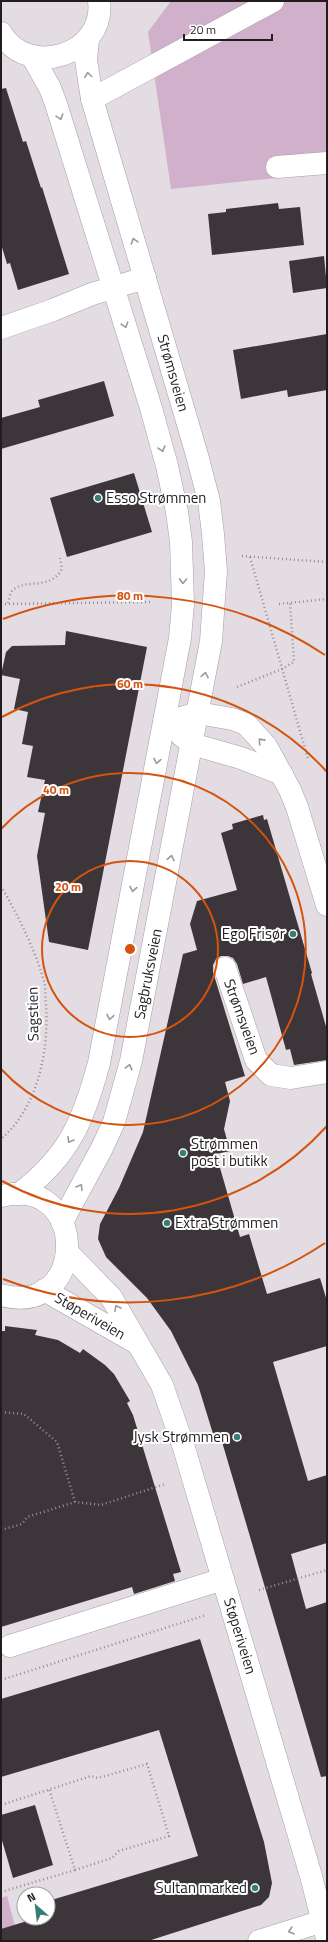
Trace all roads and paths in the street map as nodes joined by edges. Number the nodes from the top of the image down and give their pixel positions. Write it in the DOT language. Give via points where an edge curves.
graph roads {
  1 [pos="115,1"];
  2 [pos="273,1"];
  3 [pos="99,10"];
  4 [pos="1,33"];
  5 [pos="88,39"];
  6 [pos="32,56"];
  7 [pos="92,99"];
  8 [pos="327,163"];
  9 [pos="277,167"];
  10 [pos="145,278"];
  11 [pos="113,287"];
  12 [pos="1,328"];
  13 [pos="239,556"];
  14 [pos="250,557"];
  15 [pos="60,558"];
  16 [pos="327,562"];
  17 [pos="327,599"];
  18 [pos="152,602"];
  19 [pos="290,602"];
  20 [pos="8,603"];
  21 [pos="1,604"];
  22 [pos="278,604"];
  23 [pos="282,669"];
  24 [pos="237,687"];
  25 [pos="198,713"];
  26 [pos="164,722"];
  27 [pos="192,744"];
  28 [pos="308,759"];
  29 [pos="282,774"];
  30 [pos="1,886"];
  31 [pos="327,905"];
  32 [pos="225,968"];
  33 [pos="327,1072"];
  34 [pos="1,1139"];
  35 [pos="10,1195"];
  36 [pos="62,1222"];
  37 [pos="68,1253"];
  38 [pos="44,1290"];
  39 [pos="1,1295"];
  40 [pos="135,1342"];
  41 [pos="1,1412"];
  42 [pos="165,1484"];
  43 [pos="75,1502"];
  44 [pos="1,1530"];
  45 [pos="327,1570"];
  46 [pos="223,1579"];
  47 [pos="259,1590"];
  48 [pos="208,1615"];
  49 [pos="10,1646"];
  50 [pos="1,1680"];
  51 [pos="49,1789"];
  52 [pos="1,1804"];
  53 [pos="75,1870"];
  54 [pos="1,1892"];
  55 [pos="326,1930"];
  56 [pos="259,1941"];
  1 -- 3 [label="main road"];
  2 -- 7 [label="main road"];
  3 -- 5 [label="main road"];
  4 -- 6 [label="main road" via="20,52"];
  5 -- 6 [label="main road" via="62,56"];
  7 -- 5 [label="main road, Strømsveien, one-way" via="86,60"];
  6 -- 11 [label="main road, Strømsveien, one-way" via="56,104"];
  10 -- 7 [label="main road, Strømsveien, one-way"];
  8 -- 9 [label="main road"];
  10 -- 11 [label="main road"];
  25 -- 10 [label="main road, Strømsveien, one-way" via="215,604 216,571 209,501"];
  11 -- 12 [label="main road"];
  11 -- 26 [label="main road, Strømsveien, one-way" via="167,466 181,542 183,604 180,638"];
  13 -- 14 [label="path"];
  14 -- 16 [label="path"];
  14 -- 23 [label="path"];
  15 -- 20 [label="path" via="62,569 58,576 15,588"];
  17 -- 19 [label="path"];
  18 -- 20 [label="path"];
  19 -- 22 [label="path"];
  19 -- 23 [label="path" via="294,662"];
  20 -- 21 [label="path"];
  23 -- 24 [label="path"];
  23 -- 28 [label="path"];
  25 -- 26 [label="main road"];
  25 -- 27 [label="main road, Sagbruksveien"];
  29 -- 25 [label="main road, one-way" via="266,746 246,724"];
  26 -- 27 [label="main road"];
  26 -- 35 [label="main road, Sagbruksveien, one-way" via="107,1029 91,1092 80,1121 60,1156 47,1171"];
  27 -- 29 [label="main road" via="241,758"];
  36 -- 27 [label="main road, Sagbruksveien, one-way" via="114,1122 127,1076"];
  29 -- 31 [label="main road" via="297,807"];
  30 -- 34 [label="path, Sagstien" via="23,926 44,982 47,1025 40,1071 32,1095 13,1129"];
  32 -- 33 [label="main road, Strømsveien" via="256,1060 271,1075 291,1078"];
  35 -- 36 [label="main road" via="32,1196 44,1202"];
  36 -- 37 [label="main road" via="66,1232"];
  37 -- 38 [label="main road" via="62,1270"];
  40 -- 37 [label="main road, Støperiveien, one-way" via="111,1297"];
  38 -- 39 [label="main road" via="26,1297"];
  38 -- 40 [label="main road, Støperiveien"];
  40 -- 46 [label="main road, Støperiveien" via="162,1385"];
  41 -- 43 [label="path" via="24,1414 57,1442"];
  42 -- 43 [label="path" via="101,1505"];
  43 -- 44 [label="path" via="27,1517 22,1524"];
  45 -- 47 [label="path"];
  46 -- 49 [label="main road"];
  46 -- 55 [label="main road, Støperiveien"];
  48 -- 50 [label="path"];
  51 -- 52 [label="path"];
  51 -- 53 [label="path"];
  51 -- 53 [label="path" via="91,1776 98,1778 147,1764 169,1836 119,1851 112,1858"];
  53 -- 54 [label="path"];
  55 -- 56 [label="main road, one-way"];
}
